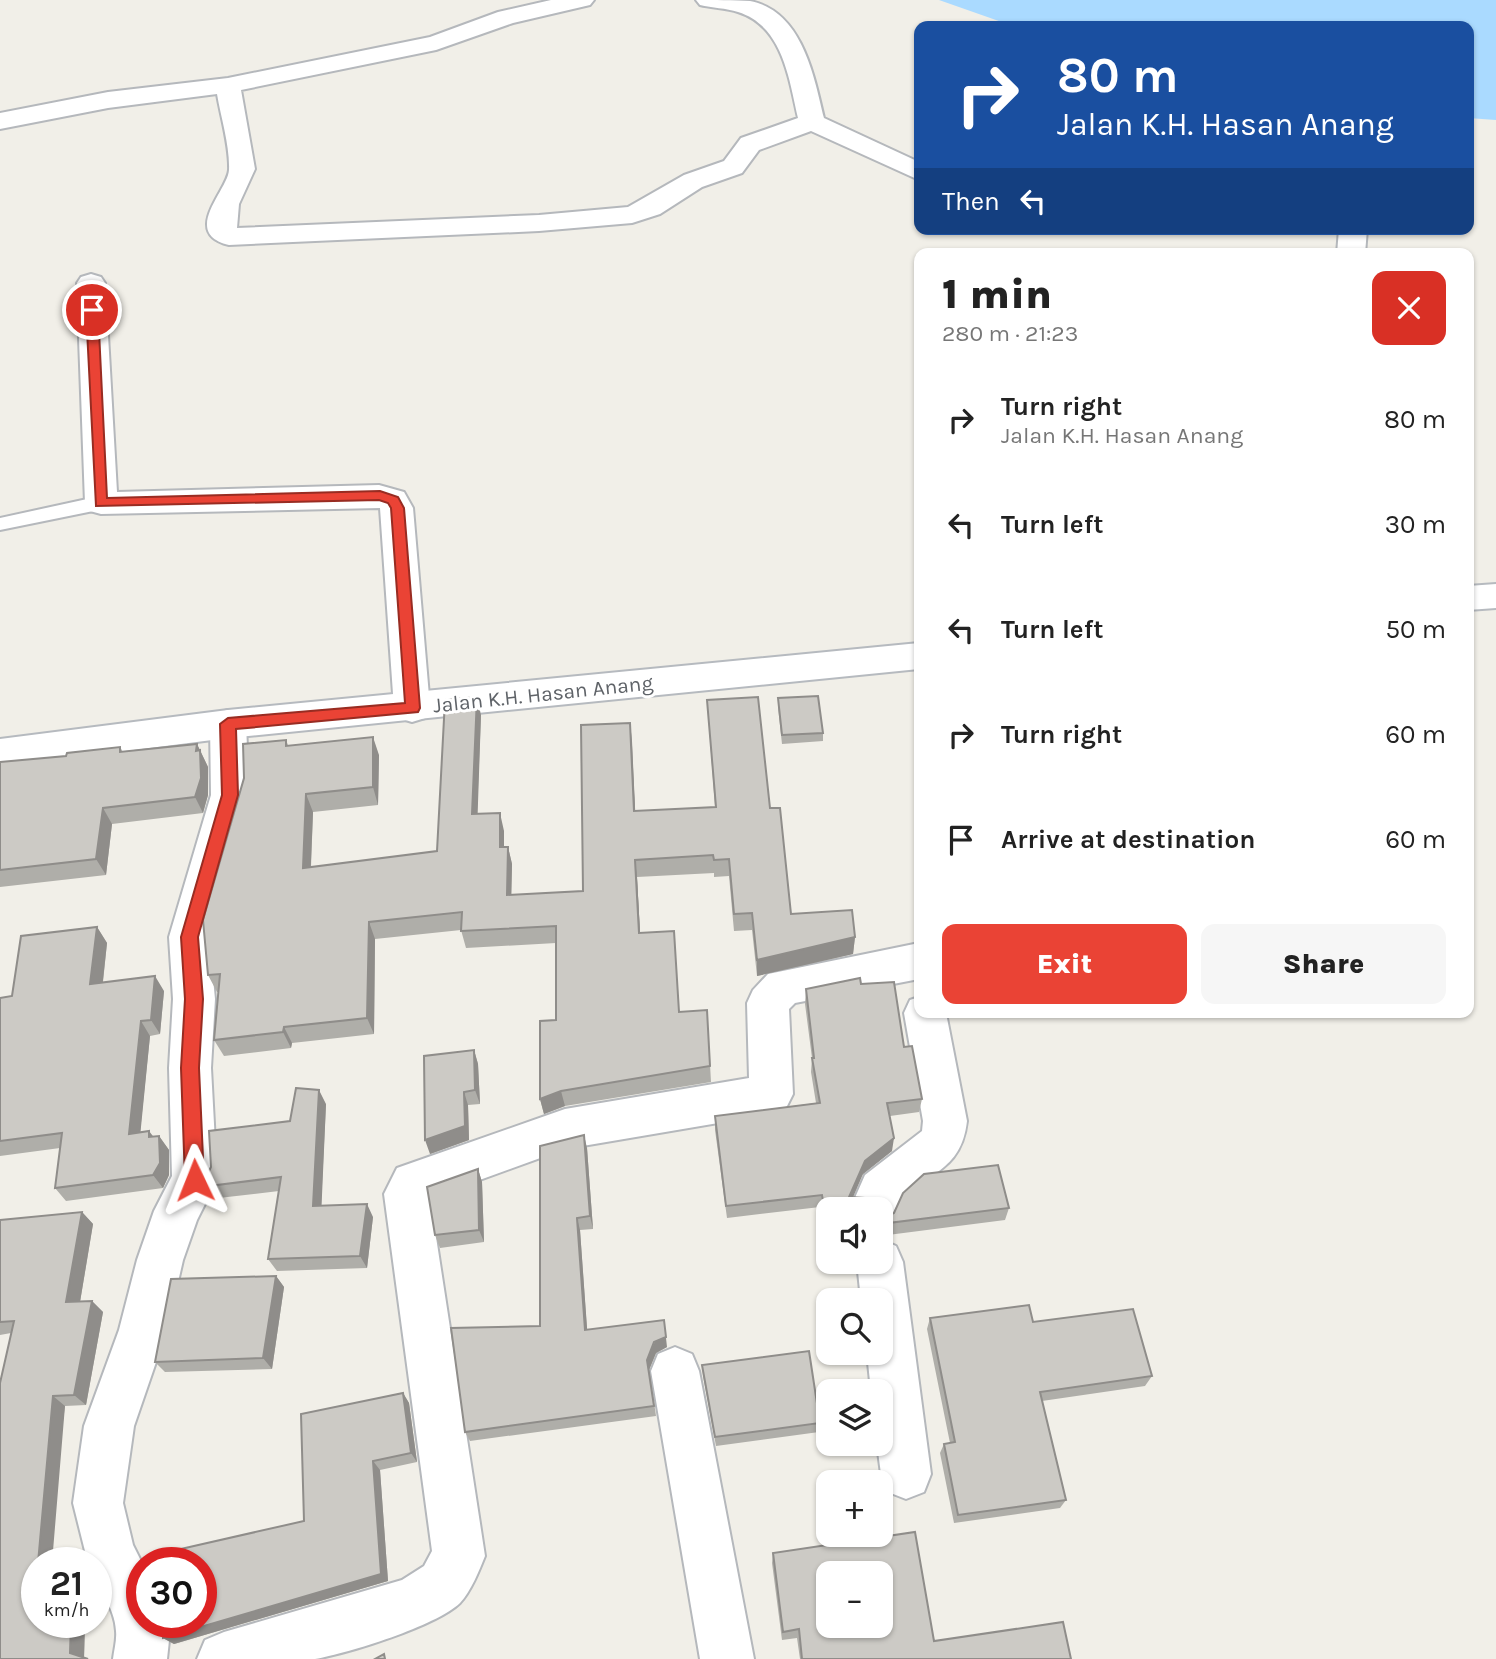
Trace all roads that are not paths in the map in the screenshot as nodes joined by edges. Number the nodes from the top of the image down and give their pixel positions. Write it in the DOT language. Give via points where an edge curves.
graph roads {
  1 [pos="582,0"];
  2 [pos="708,0"];
  3 [pos="228,85"];
  4 [pos="0,121"];
  5 [pos="812,122"];
  6 [pos="914,170"];
  7 [pos="91,283"];
  8 [pos="101,503"];
  9 [pos="5,524"];
  10 [pos="1496,596"];
  11 [pos="1474,598"];
  12 [pos="914,657"];
  13 [pos="412,708"];
  14 [pos="228,724"];
  15 [pos="0,753"];
  16 [pos="914,962"];
  17 [pos="926,1018"];
  18 [pos="876,1197"];
  19 [pos="881,1274"];
  20 [pos="675,1371"];
  21 [pos="906,1474"];
  22 [pos="139,1659"];
  23 [pos="225,1659"];
  24 [pos="727,1659"];
  1 -- 3 [label="street" via="506,17 436,43"];
  2 -- 5 [label="street" via="746,6 777,28 793,48"];
  3 -- 4 [label="street" via="108,100"];
  3 -- 5 [label="street" via="242,169 223,210 223,234 229,237 632,215 693,181 733,167 750,144"];
  5 -- 6 [label="street"];
  7 -- 8 [label="street"];
  8 -- 9 [label="lane"];
  8 -- 13 [label="street" via="380,495 394,500"];
  10 -- 11 [label="street"];
  12 -- 13 [label="street, Jalan K.H. Hasan Anang"];
  13 -- 14 [label="street, Jalan K.H. Hasan Anang"];
  14 -- 15 [label="street, Jalan K.H. Hasan Anang"];
  14 -- 22 [label="street" via="230,795 189,937 195,1180 177,1211 113,1414 98,1503 109,1552 136,1605 143,1630"];
  16 -- 23 [label="street" via="783,987 771,996 771,1094 565,1129 413,1183 407,1194 459,1556 442,1584 415,1603"];
  17 -- 18 [label="street" via="945,1121 943,1137 935,1149"];
  19 -- 21 [label="street"];
  20 -- 24 [label="street"];
}
